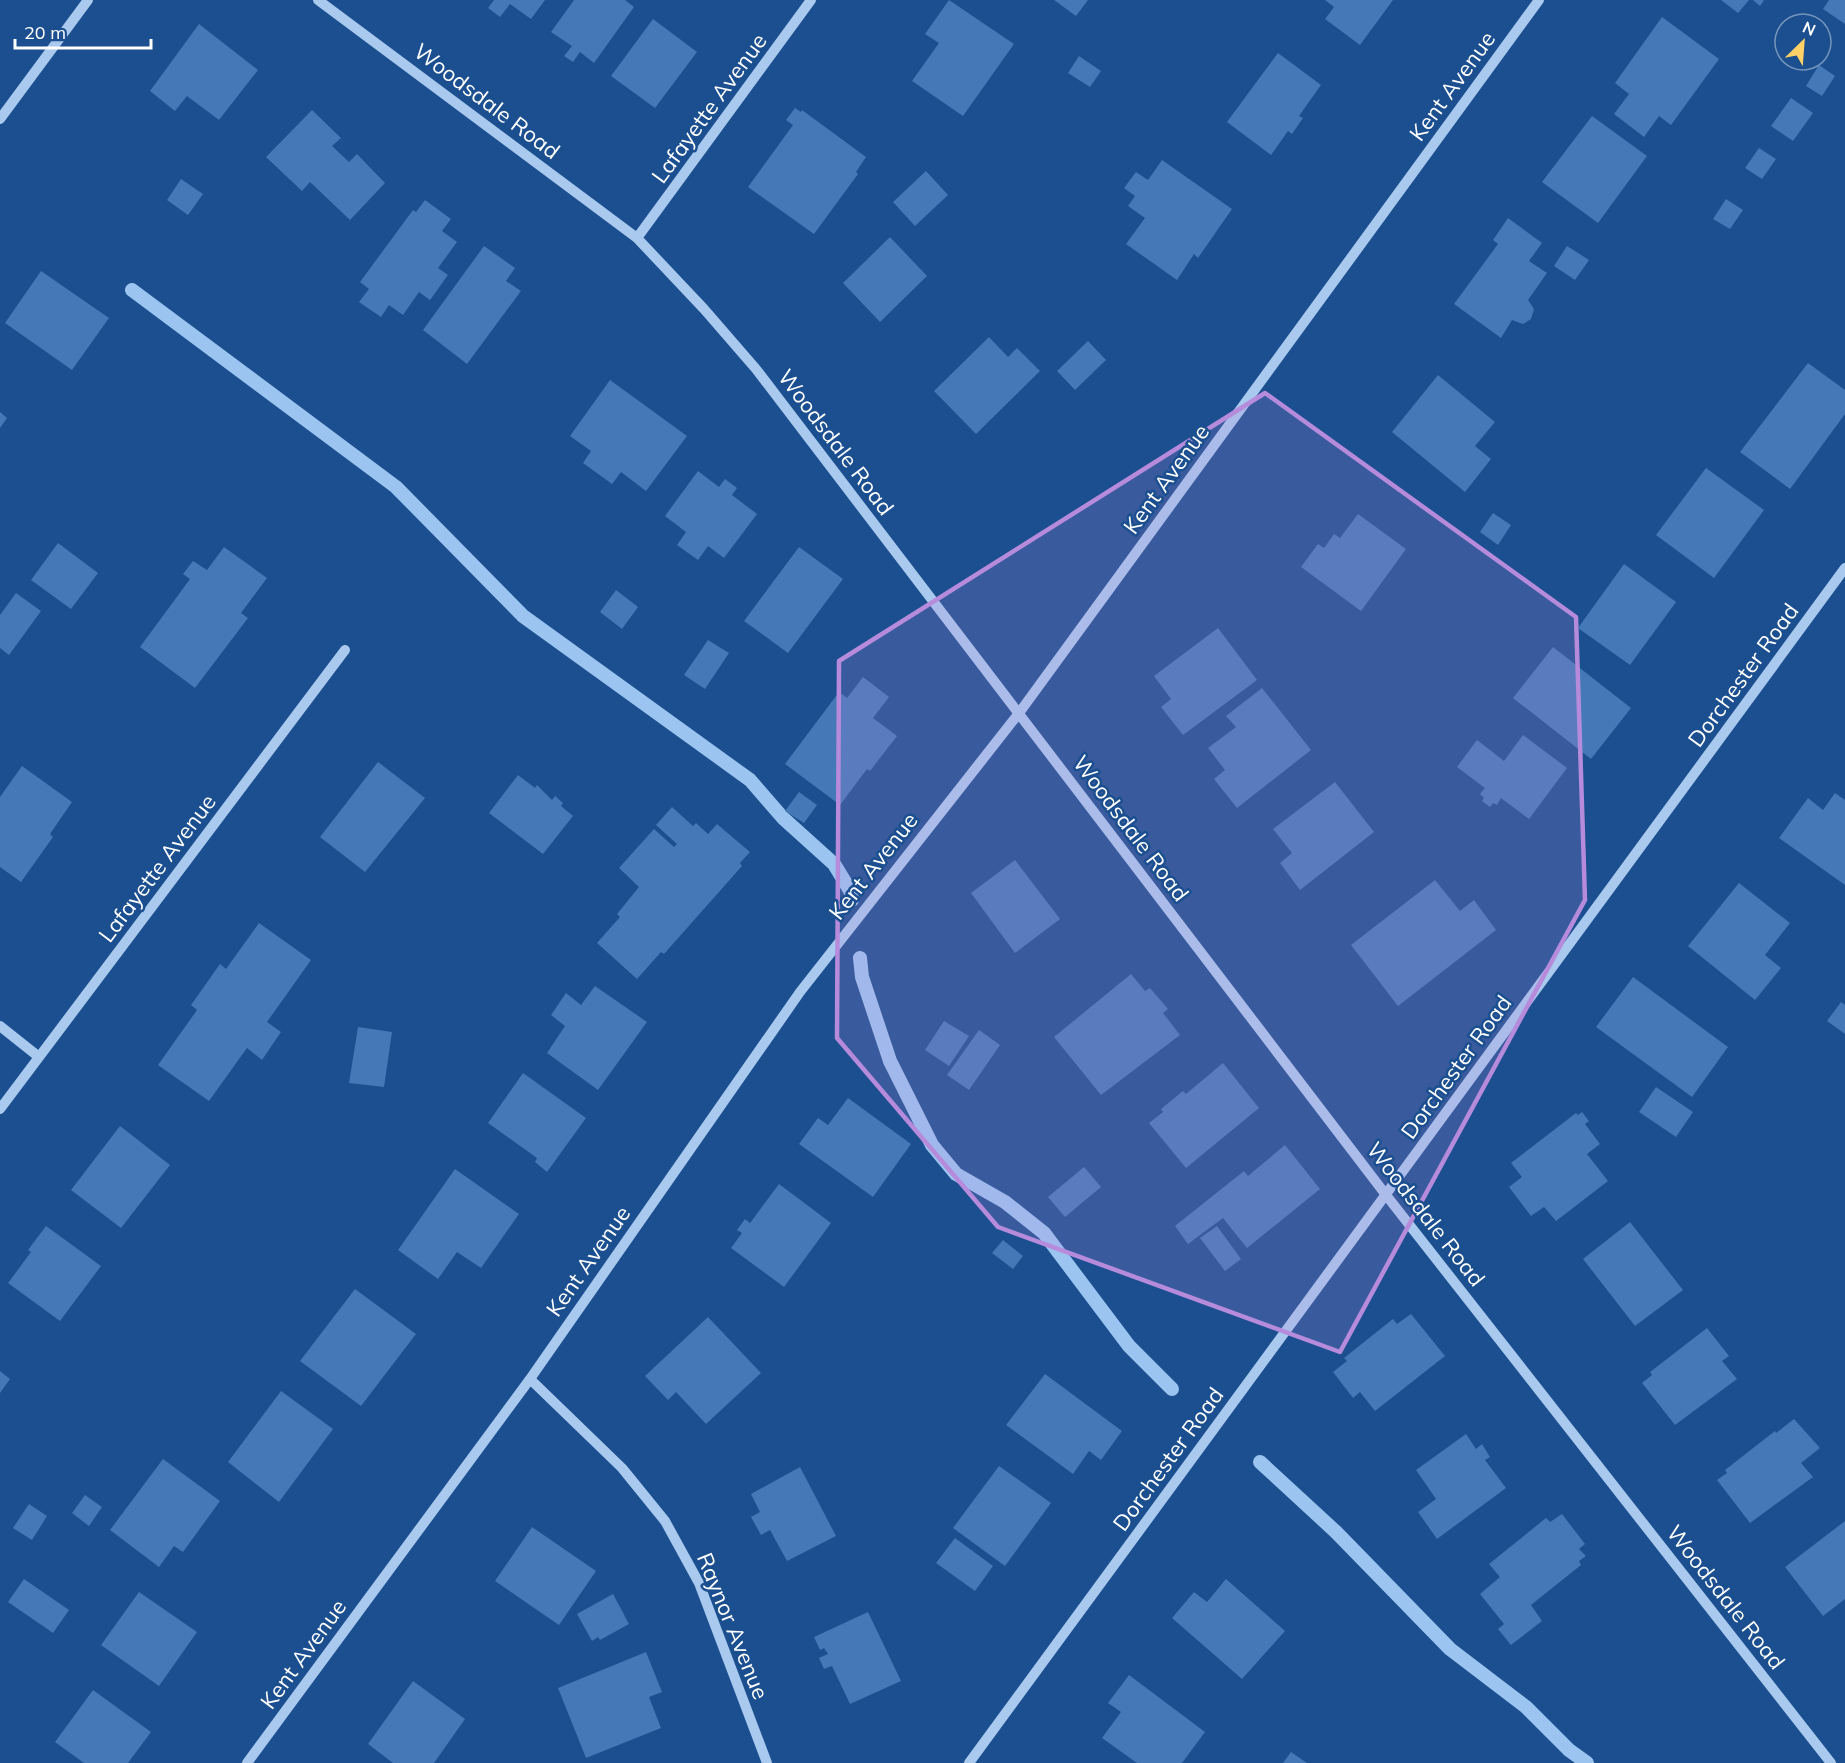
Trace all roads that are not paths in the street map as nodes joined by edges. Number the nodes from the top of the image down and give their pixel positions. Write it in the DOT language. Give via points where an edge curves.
graph roads {
  1 [pos="88,0"];
  2 [pos="318,0"];
  3 [pos="811,0"];
  4 [pos="1539,0"];
  5 [pos="0,119"];
  6 [pos="637,238"];
  7 [pos="1845,568"];
  8 [pos="345,650"];
  9 [pos="1019,713"];
  10 [pos="0,1026"];
  11 [pos="39,1057"];
  12 [pos="0,1109"];
  13 [pos="1386,1195"];
  14 [pos="530,1379"];
  15 [pos="247,1763"];
  16 [pos="767,1763"];
  17 [pos="969,1763"];
  18 [pos="1831,1763"];
  1 -- 5 [label="street"];
  2 -- 6 [label="street, Woodsdale Road"];
  3 -- 6 [label="street, Lafayette Avenue"];
  4 -- 9 [label="street, Kent Avenue"];
  6 -- 9 [label="street, Woodsdale Road" via="756,369"];
  7 -- 13 [label="street, Dorchester Road"];
  8 -- 11 [label="street, Lafayette Avenue"];
  9 -- 13 [label="street, Woodsdale Road"];
  9 -- 14 [label="street, Kent Avenue" via="800,992"];
  10 -- 11 [label="street"];
  11 -- 12 [label="street, Lafayette Avenue"];
  13 -- 17 [label="street, Dorchester Road"];
  13 -- 18 [label="street, Woodsdale Road"];
  14 -- 15 [label="street, Kent Avenue"];
  14 -- 16 [label="street, Raynor Avenue" via="622,1468 665,1521 699,1583"];
}
